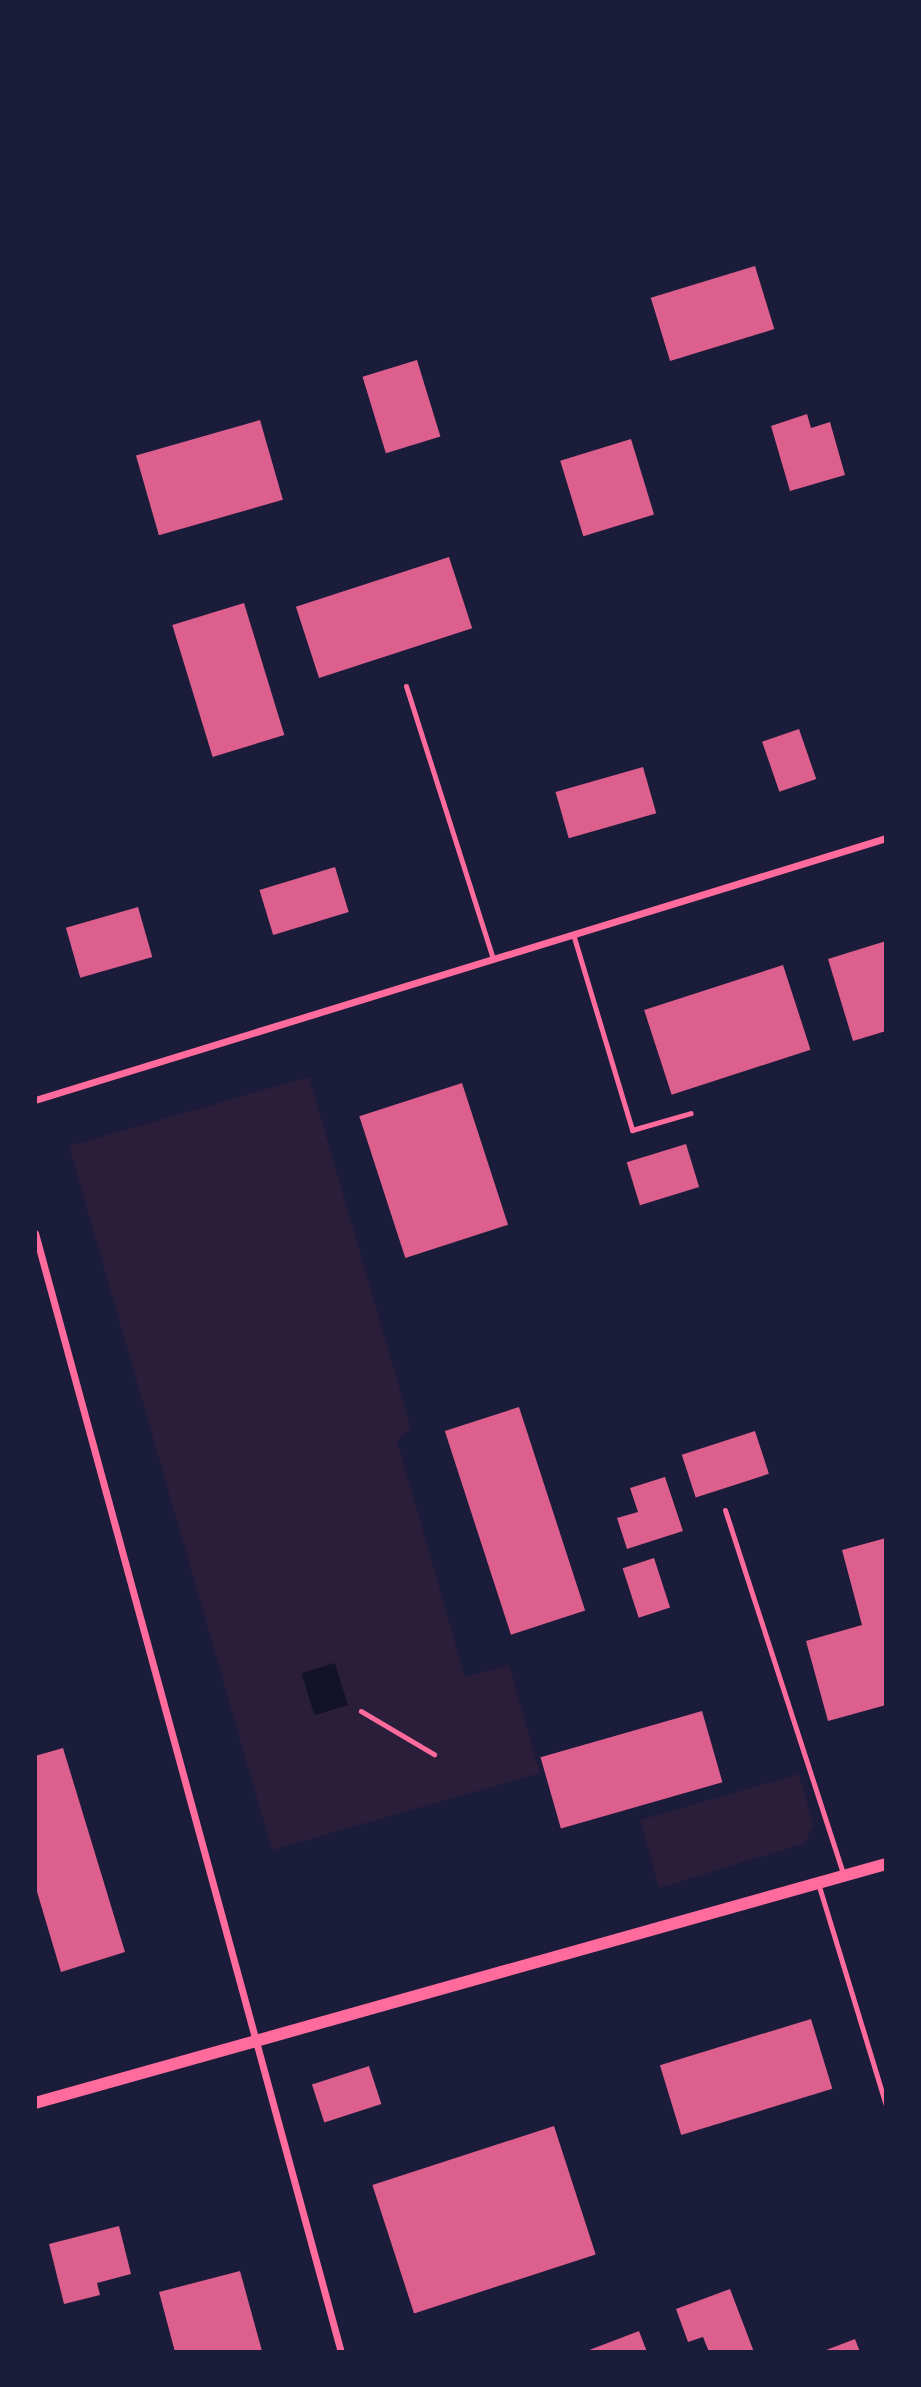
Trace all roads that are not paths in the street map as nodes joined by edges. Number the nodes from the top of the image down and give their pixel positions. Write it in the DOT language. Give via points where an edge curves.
graph roads {
  1 [pos="406,686"];
  2 [pos="886,838"];
  3 [pos="573,934"];
  4 [pos="494,958"];
  5 [pos="35,1100"];
  6 [pos="691,1114"];
  7 [pos="35,1233"];
  8 [pos="725,1510"];
  9 [pos="886,1864"];
  10 [pos="844,1876"];
  11 [pos="818,1883"];
  12 [pos="254,2040"];
  13 [pos="35,2102"];
  14 [pos="886,2105"];
  15 [pos="341,2352"];
  1 -- 4 [label="lane"];
  2 -- 3 [label="street"];
  3 -- 4 [label="street"];
  3 -- 6 [label="lane" via="632,1130"];
  4 -- 5 [label="street"];
  7 -- 12 [label="street"];
  8 -- 10 [label="lane"];
  9 -- 10 [label="street"];
  10 -- 11 [label="street"];
  11 -- 12 [label="street"];
  11 -- 14 [label="lane"];
  12 -- 13 [label="street"];
  12 -- 15 [label="street"];
}
